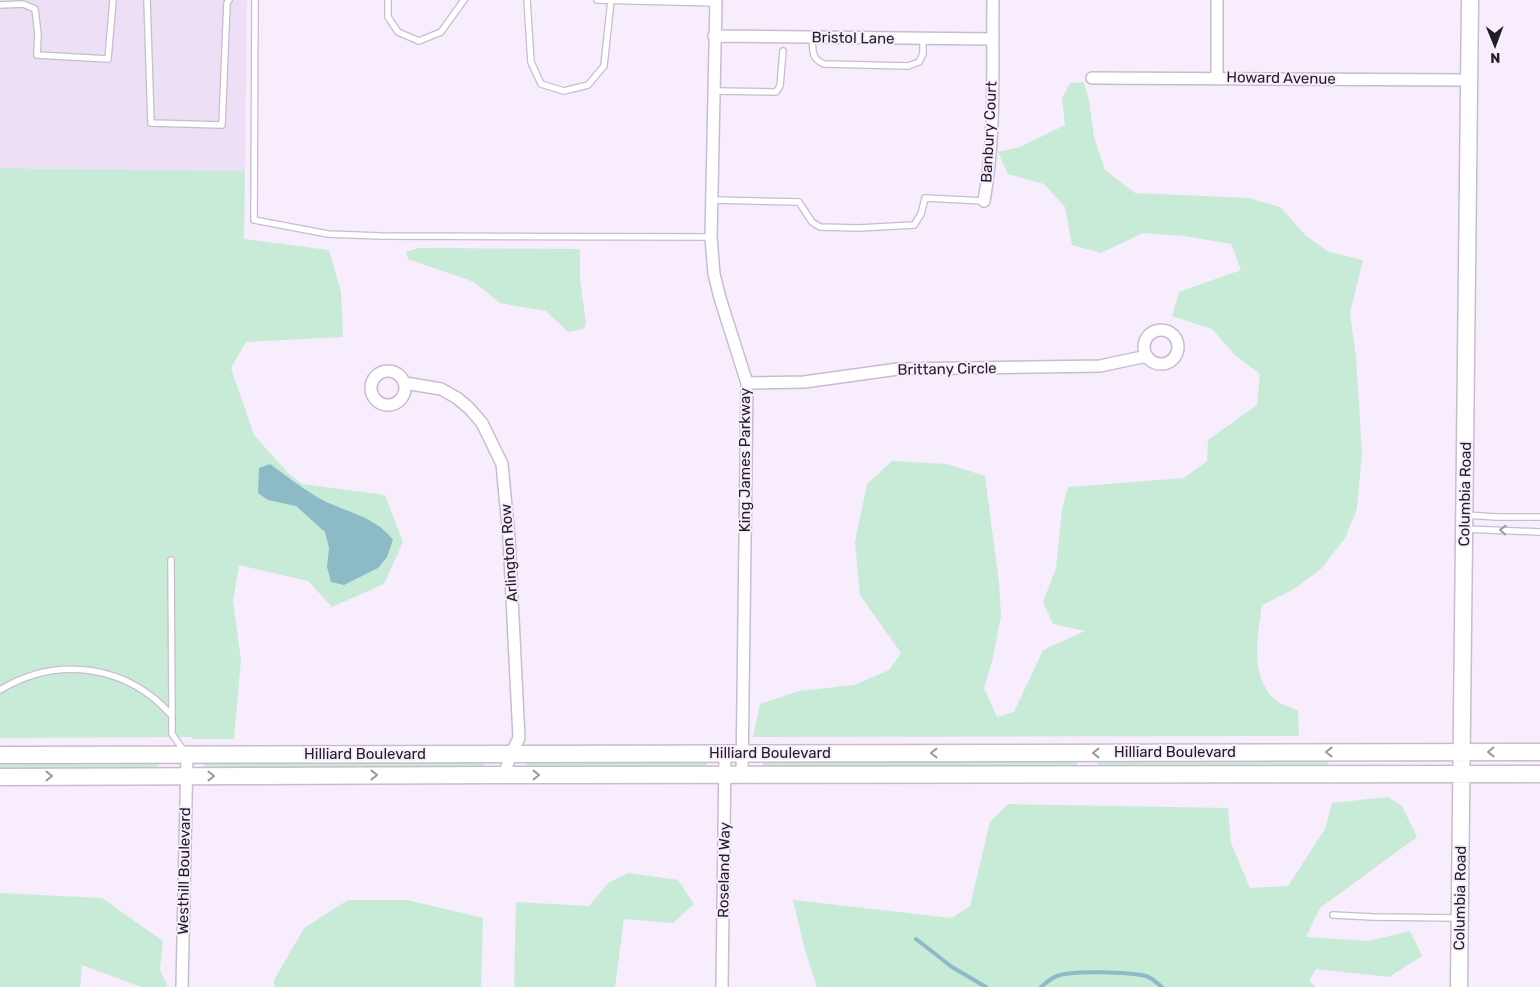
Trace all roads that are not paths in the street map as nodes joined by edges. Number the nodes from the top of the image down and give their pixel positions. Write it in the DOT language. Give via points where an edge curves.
graph roads {
  1 [pos="30,0"];
  2 [pos="113,0"];
  3 [pos="147,0"];
  4 [pos="229,0"];
  5 [pos="256,0"];
  6 [pos="388,0"];
  7 [pos="464,0"];
  8 [pos="527,0"];
  9 [pos="597,0"];
  10 [pos="611,0"];
  11 [pos="993,0"];
  12 [pos="1217,0"];
  13 [pos="1470,0"];
  14 [pos="716,1"];
  15 [pos="0,5"];
  16 [pos="30,7"];
  17 [pos="714,36"];
  18 [pos="812,37"];
  19 [pos="923,38"];
  20 [pos="992,39"];
  21 [pos="782,51"];
  22 [pos="1092,78"];
  23 [pos="1216,78"];
  24 [pos="1469,80"];
  25 [pos="714,91"];
  26 [pos="712,200"];
  27 [pos="984,201"];
  28 [pos="711,237"];
  29 [pos="1147,356"];
  30 [pos="405,383"];
  31 [pos="747,383"];
  32 [pos="1540,517"];
  33 [pos="1465,522"];
  34 [pos="1540,532"];
  35 [pos="171,560"];
  36 [pos="0,690"];
  37 [pos="172,716"];
  38 [pos="1540,752"];
  39 [pos="742,753"];
  40 [pos="1462,753"];
  41 [pos="511,754"];
  42 [pos="725,754"];
  43 [pos="0,755"];
  44 [pos="187,755"];
  45 [pos="1461,774"];
  46 [pos="1540,774"];
  47 [pos="504,775"];
  48 [pos="726,775"];
  49 [pos="742,775"];
  50 [pos="185,776"];
  51 [pos="0,777"];
  52 [pos="1333,915"];
  53 [pos="1460,918"];
  54 [pos="182,987"];
  55 [pos="722,987"];
  56 [pos="1459,987"];
  1 -- 16 [label="lane"];
  2 -- 16 [label="lane" via="108,59 37,55 38,34 34,9"];
  3 -- 4 [label="lane" via="151,123 222,125"];
  5 -- 28 [label="lane" via="254,220 328,234 381,236"];
  6 -- 7 [label="lane" via="388,17 398,32 419,41 441,32"];
  8 -- 10 [label="lane" via="531,62 541,84 564,91 588,84 604,66"];
  9 -- 10 [label="lane"];
  10 -- 14 [label="lane"];
  11 -- 20 [label="street, Banbury Court"];
  12 -- 23 [label="street"];
  13 -- 24 [label="main road, Columbia Road"];
  14 -- 17 [label="street, King James Parkway"];
  15 -- 16 [label="lane" via="23,4"];
  17 -- 18 [label="street, Bristol Lane"];
  17 -- 25 [label="street, King James Parkway"];
  18 -- 19 [label="street, Bristol Lane"];
  18 -- 19 [label="lane" via="813,56 817,62 893,67 919,62 923,54"];
  19 -- 20 [label="street, Bristol Lane"];
  20 -- 27 [label="street, Banbury Court" via="989,175"];
  21 -- 25 [label="lane" via="780,86 776,92"];
  22 -- 23 [label="street, Howard Avenue"];
  23 -- 24 [label="street, Howard Avenue"];
  24 -- 33 [label="main road, Columbia Road"];
  25 -- 26 [label="street, King James Parkway"];
  26 -- 27 [label="lane, Banbury Court" via="799,202 812,222 820,227 858,228 914,225 925,198"];
  26 -- 28 [label="street, King James Parkway"];
  28 -- 31 [label="street, King James Parkway" via="714,274"];
  29 -- 31 [label="street, Brittany Circle" via="1100,366 898,369 804,382"];
  30 -- 41 [label="street, Arlington Row" via="441,389 469,408 482,423 502,464 519,738"];
  31 -- 39 [label="street, King James Parkway"];
  32 -- 33 [label="lane"];
  34 -- 33 [label="lane, one-way"];
  33 -- 40 [label="main road, Columbia Road"];
  35 -- 37 [label="lane"];
  36 -- 37 [label="lane" via="34,674 89,670 110,674 141,688"];
  37 -- 44 [label="lane" via="172,734"];
  38 -- 40 [label="main road, Hilliard Boulevard, one-way"];
  40 -- 39 [label="main road, Hilliard Boulevard, one-way"];
  39 -- 42 [label="main road, Hilliard Boulevard"];
  39 -- 49 [label="street, King James Parkway"];
  40 -- 45 [label="main road, Columbia Road"];
  41 -- 42 [label="main road, Hilliard Boulevard"];
  41 -- 44 [label="main road, Hilliard Boulevard"];
  41 -- 47 [label="street, Arlington Row"];
  42 -- 48 [label="street, Roseland Way"];
  43 -- 44 [label="main road, Hilliard Boulevard"];
  44 -- 50 [label="street, Westhill Boulevard"];
  45 -- 46 [label="main road, Hilliard Boulevard"];
  45 -- 49 [label="main road, Hilliard Boulevard"];
  45 -- 53 [label="main road, Columbia Road"];
  47 -- 48 [label="main road, Hilliard Boulevard, one-way"];
  50 -- 47 [label="main road, Hilliard Boulevard, one-way"];
  48 -- 49 [label="main road, Hilliard Boulevard"];
  48 -- 55 [label="street, Roseland Way"];
  51 -- 50 [label="main road, Hilliard Boulevard, one-way"];
  50 -- 54 [label="street, Westhill Boulevard"];
  52 -- 53 [label="lane"];
  53 -- 56 [label="main road, Columbia Road"];
}
